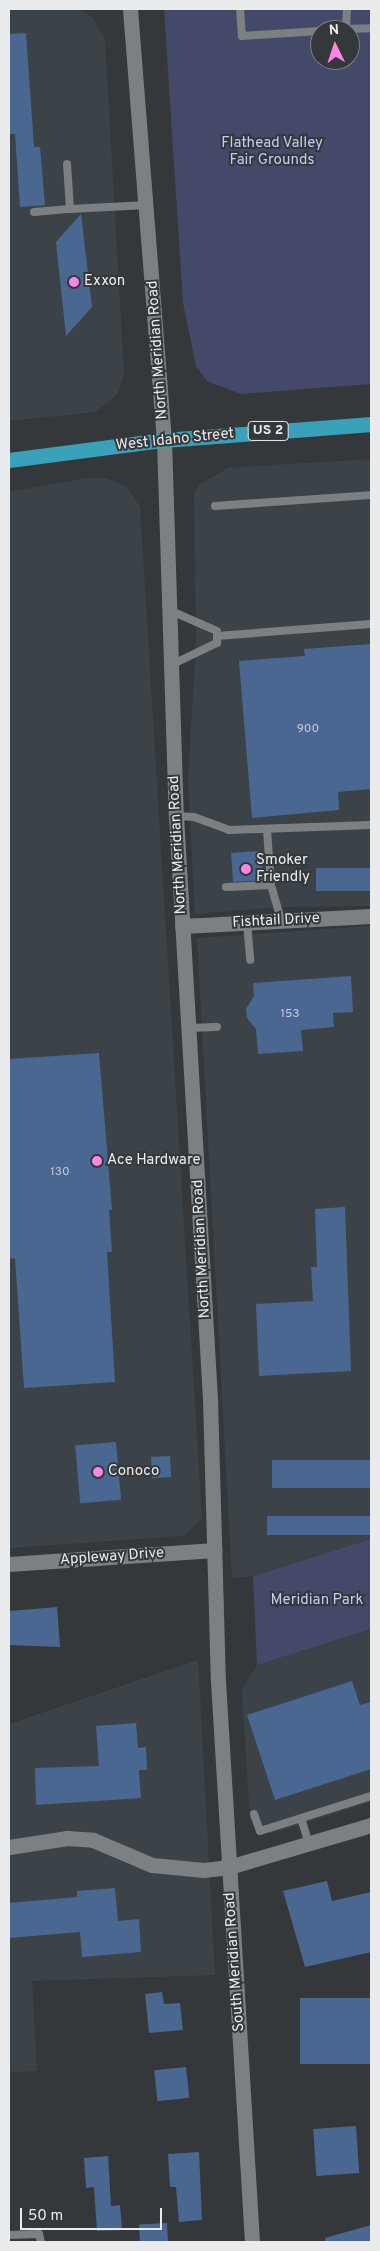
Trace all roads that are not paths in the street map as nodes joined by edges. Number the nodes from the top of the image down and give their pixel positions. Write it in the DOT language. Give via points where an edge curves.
graph roads {
  1 [pos="130,9"];
  2 [pos="240,9"];
  3 [pos="310,32"];
  4 [pos="67,164"];
  5 [pos="148,205"];
  6 [pos="70,209"];
  7 [pos="34,212"];
  8 [pos="371,424"];
  9 [pos="164,440"];
  10 [pos="9,460"];
  11 [pos="371,495"];
  12 [pos="215,506"];
  13 [pos="169,610"];
  14 [pos="371,624"];
  15 [pos="217,631"];
  16 [pos="171,665"];
  17 [pos="176,816"];
  18 [pos="371,825"];
  19 [pos="267,830"];
  20 [pos="271,885"];
  21 [pos="226,887"];
  22 [pos="371,916"];
  23 [pos="281,921"];
  24 [pos="247,922"];
  25 [pos="182,926"];
  26 [pos="250,960"];
  27 [pos="217,1027"];
  28 [pos="188,1028"];
  29 [pos="215,1550"];
  30 [pos="9,1564"];
  31 [pos="218,1682"];
  32 [pos="371,1796"];
  33 [pos="254,1814"];
  34 [pos="301,1818"];
  35 [pos="371,1826"];
  36 [pos="309,1845"];
  37 [pos="9,1847"];
  38 [pos="229,1868"];
  39 [pos="9,2235"];
  40 [pos="41,2242"];
  41 [pos="252,2242"];
  1 -- 5 [label="street, North Meridian Road"];
  2 -- 3 [label="lane" via="242,36"];
  4 -- 6 [label="lane"];
  5 -- 6 [label="lane"];
  5 -- 9 [label="street, North Meridian Road"];
  6 -- 7 [label="lane"];
  8 -- 9 [label="highway, West Idaho Street / US 2"];
  9 -- 10 [label="highway, West Idaho Street / US 2"];
  9 -- 13 [label="street, North Meridian Road"];
  11 -- 12 [label="lane"];
  13 -- 15 [label="lane"];
  13 -- 16 [label="street, North Meridian Road"];
  14 -- 16 [label="lane" via="217,636 217,643"];
  16 -- 17 [label="street, North Meridian Road"];
  17 -- 19 [label="lane" via="194,817 229,830"];
  17 -- 25 [label="street, North Meridian Road"];
  18 -- 19 [label="lane"];
  19 -- 20 [label="lane"];
  20 -- 21 [label="lane"];
  20 -- 23 [label="lane"];
  22 -- 23 [label="street, Fishtail Drive"];
  23 -- 24 [label="street, Fishtail Drive"];
  24 -- 25 [label="street, Fishtail Drive"];
  24 -- 26 [label="lane"];
  25 -- 28 [label="street, North Meridian Road"];
  27 -- 28 [label="lane"];
  28 -- 29 [label="street, North Meridian Road" via="210,1398"];
  29 -- 30 [label="street, Appleway Drive"];
  29 -- 31 [label="street, North Meridian Road"];
  31 -- 38 [label="street, South Meridian Road"];
  32 -- 34 [label="lane"];
  33 -- 34 [label="lane" via="260,1831"];
  34 -- 36 [label="lane"];
  35 -- 36 [label="street"];
  36 -- 38 [label="street"];
  37 -- 38 [label="street" via="67,1838 93,1840 152,1865 204,1870"];
  38 -- 41 [label="street, South Meridian Road"];
  39 -- 40 [label="lane" via="39,2234"];
}
